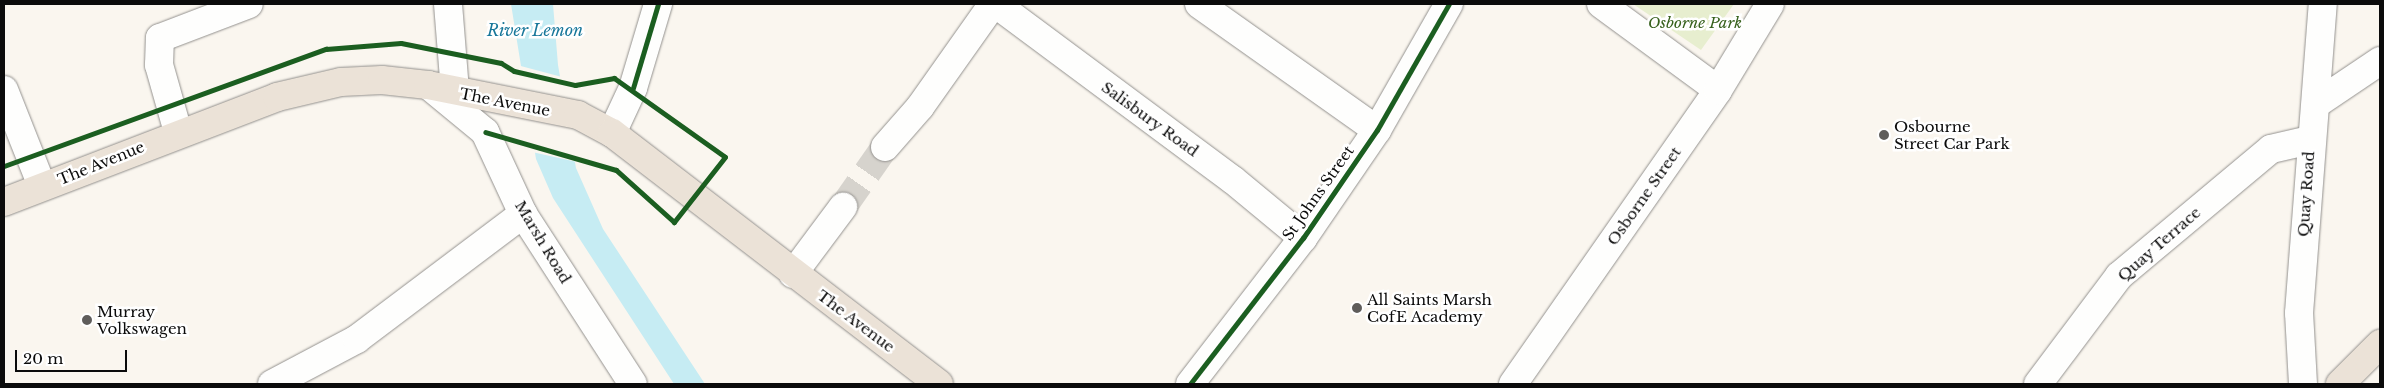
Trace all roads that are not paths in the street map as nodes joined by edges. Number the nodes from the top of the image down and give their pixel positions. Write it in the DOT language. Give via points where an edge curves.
graph roads {
  1 [pos="249,4"];
  2 [pos="448,4"];
  3 [pos="658,4"];
  4 [pos="994,4"];
  5 [pos="1199,4"];
  6 [pos="1601,4"];
  7 [pos="1770,4"];
  8 [pos="2323,4"];
  9 [pos="1435,9"];
  10 [pos="2380,61"];
  11 [pos="428,85"];
  12 [pos="1718,90"];
  13 [pos="455,91"];
  14 [pos="6,102"];
  15 [pos="2316,104"];
  16 [pos="1377,130"];
  17 [pos="178,132"];
  18 [pos="612,133"];
  19 [pos="2310,140"];
  20 [pos="885,147"];
  21 [pos="42,186"];
  22 [pos="4,202"];
  23 [pos="843,207"];
  24 [pos="523,214"];
  25 [pos="1303,238"];
  26 [pos="793,274"];
  27 [pos="2380,344"];
  28 [pos="272,384"];
  29 [pos="633,384"];
  30 [pos="939,384"];
  31 [pos="1190,384"];
  32 [pos="1512,384"];
  33 [pos="2038,384"];
  34 [pos="2303,384"];
  35 [pos="2340,384"];
  1 -- 17 [label="street" via="160,38 159,66"];
  2 -- 13 [label="street"];
  3 -- 18 [label="street" via="632,88"];
  4 -- 20 [label="street" via="920,107"];
  4 -- 25 [label="street, Salisbury Road" via="1233,180"];
  5 -- 16 [label="street"];
  6 -- 12 [label="street"];
  7 -- 12 [label="street, Osborne Street"];
  8 -- 15 [label="street, Quay Road"];
  9 -- 16 [label="street, St Johns Street"];
  10 -- 15 [label="street"];
  11 -- 13 [label="main road, The Avenue"];
  11 -- 17 [label="main road, The Avenue" via="382,80 341,82 277,98"];
  11 -- 24 [label="street, Marsh Road" via="485,132"];
  12 -- 32 [label="street, Osborne Street"];
  13 -- 18 [label="main road, The Avenue" via="578,116"];
  14 -- 21 [label="street"];
  15 -- 19 [label="street, Quay Road"];
  16 -- 25 [label="street, St Johns Street"];
  17 -- 21 [label="main road, The Avenue"];
  18 -- 26 [label="main road, The Avenue"];
  19 -- 33 [label="street, Quay Terrace" via="2271,149 2118,276"];
  19 -- 34 [label="street, Quay Road" via="2299,313"];
  21 -- 22 [label="main road, The Avenue"];
  23 -- 26 [label="street"];
  24 -- 28 [label="street" via="357,340"];
  24 -- 29 [label="street, Marsh Road"];
  25 -- 31 [label="street, St Johns Street"];
  26 -- 30 [label="main road, The Avenue"];
  27 -- 35 [label="main road"];
}
